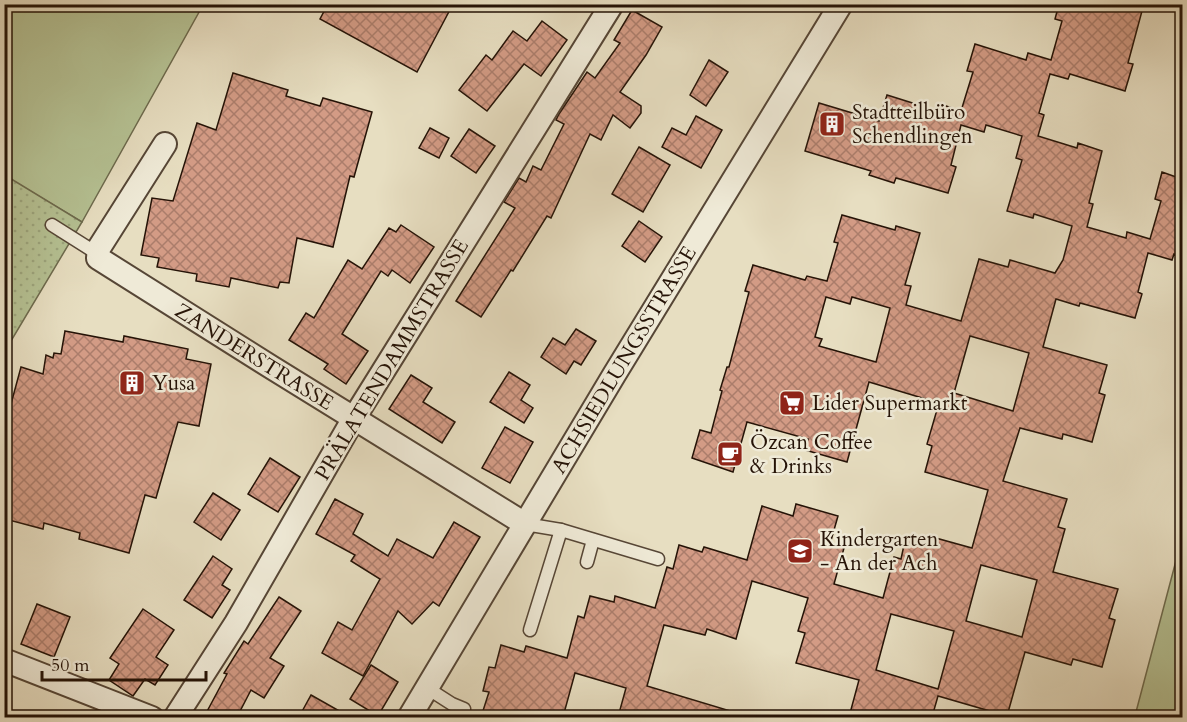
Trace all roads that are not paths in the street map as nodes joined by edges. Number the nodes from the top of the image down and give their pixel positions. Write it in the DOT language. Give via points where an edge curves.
graph roads {
  1 [pos="612,4"];
  2 [pos="841,4"];
  3 [pos="165,144"];
  4 [pos="52,225"];
  5 [pos="98,254"];
  6 [pos="354,418"];
  7 [pos="525,524"];
  8 [pos="561,530"];
  9 [pos="593,540"];
  10 [pos="658,559"];
  11 [pos="587,562"];
  12 [pos="530,630"];
  13 [pos="4,660"];
  14 [pos="427,688"];
  15 [pos="152,717"];
  16 [pos="175,717"];
  17 [pos="409,717"];
  18 [pos="461,717"];
  1 -- 6 [label="street, PRÄLATENDAMMSTRASSE"];
  2 -- 7 [label="street, ACHSIEDLUNGSSTRASSE"];
  3 -- 5 [label="street"];
  4 -- 5 [label="lane"];
  5 -- 6 [label="street, ZANDERSTRASSE" via="102,262"];
  6 -- 7 [label="street, ZANDERSTRASSE"];
  6 -- 16 [label="street, PRÄLATENDAMMSTRASSE" via="236,623"];
  7 -- 8 [label="lane"];
  7 -- 14 [label="street, ACHSIEDLUNGSSTRASSE"];
  8 -- 9 [label="lane"];
  8 -- 12 [label="lane"];
  9 -- 10 [label="lane"];
  9 -- 11 [label="lane"];
  13 -- 15 [label="street"];
  14 -- 17 [label="street, ACHSIEDLUNGSSTRASSE"];
  14 -- 18 [label="lane" via="464,709"];
}
